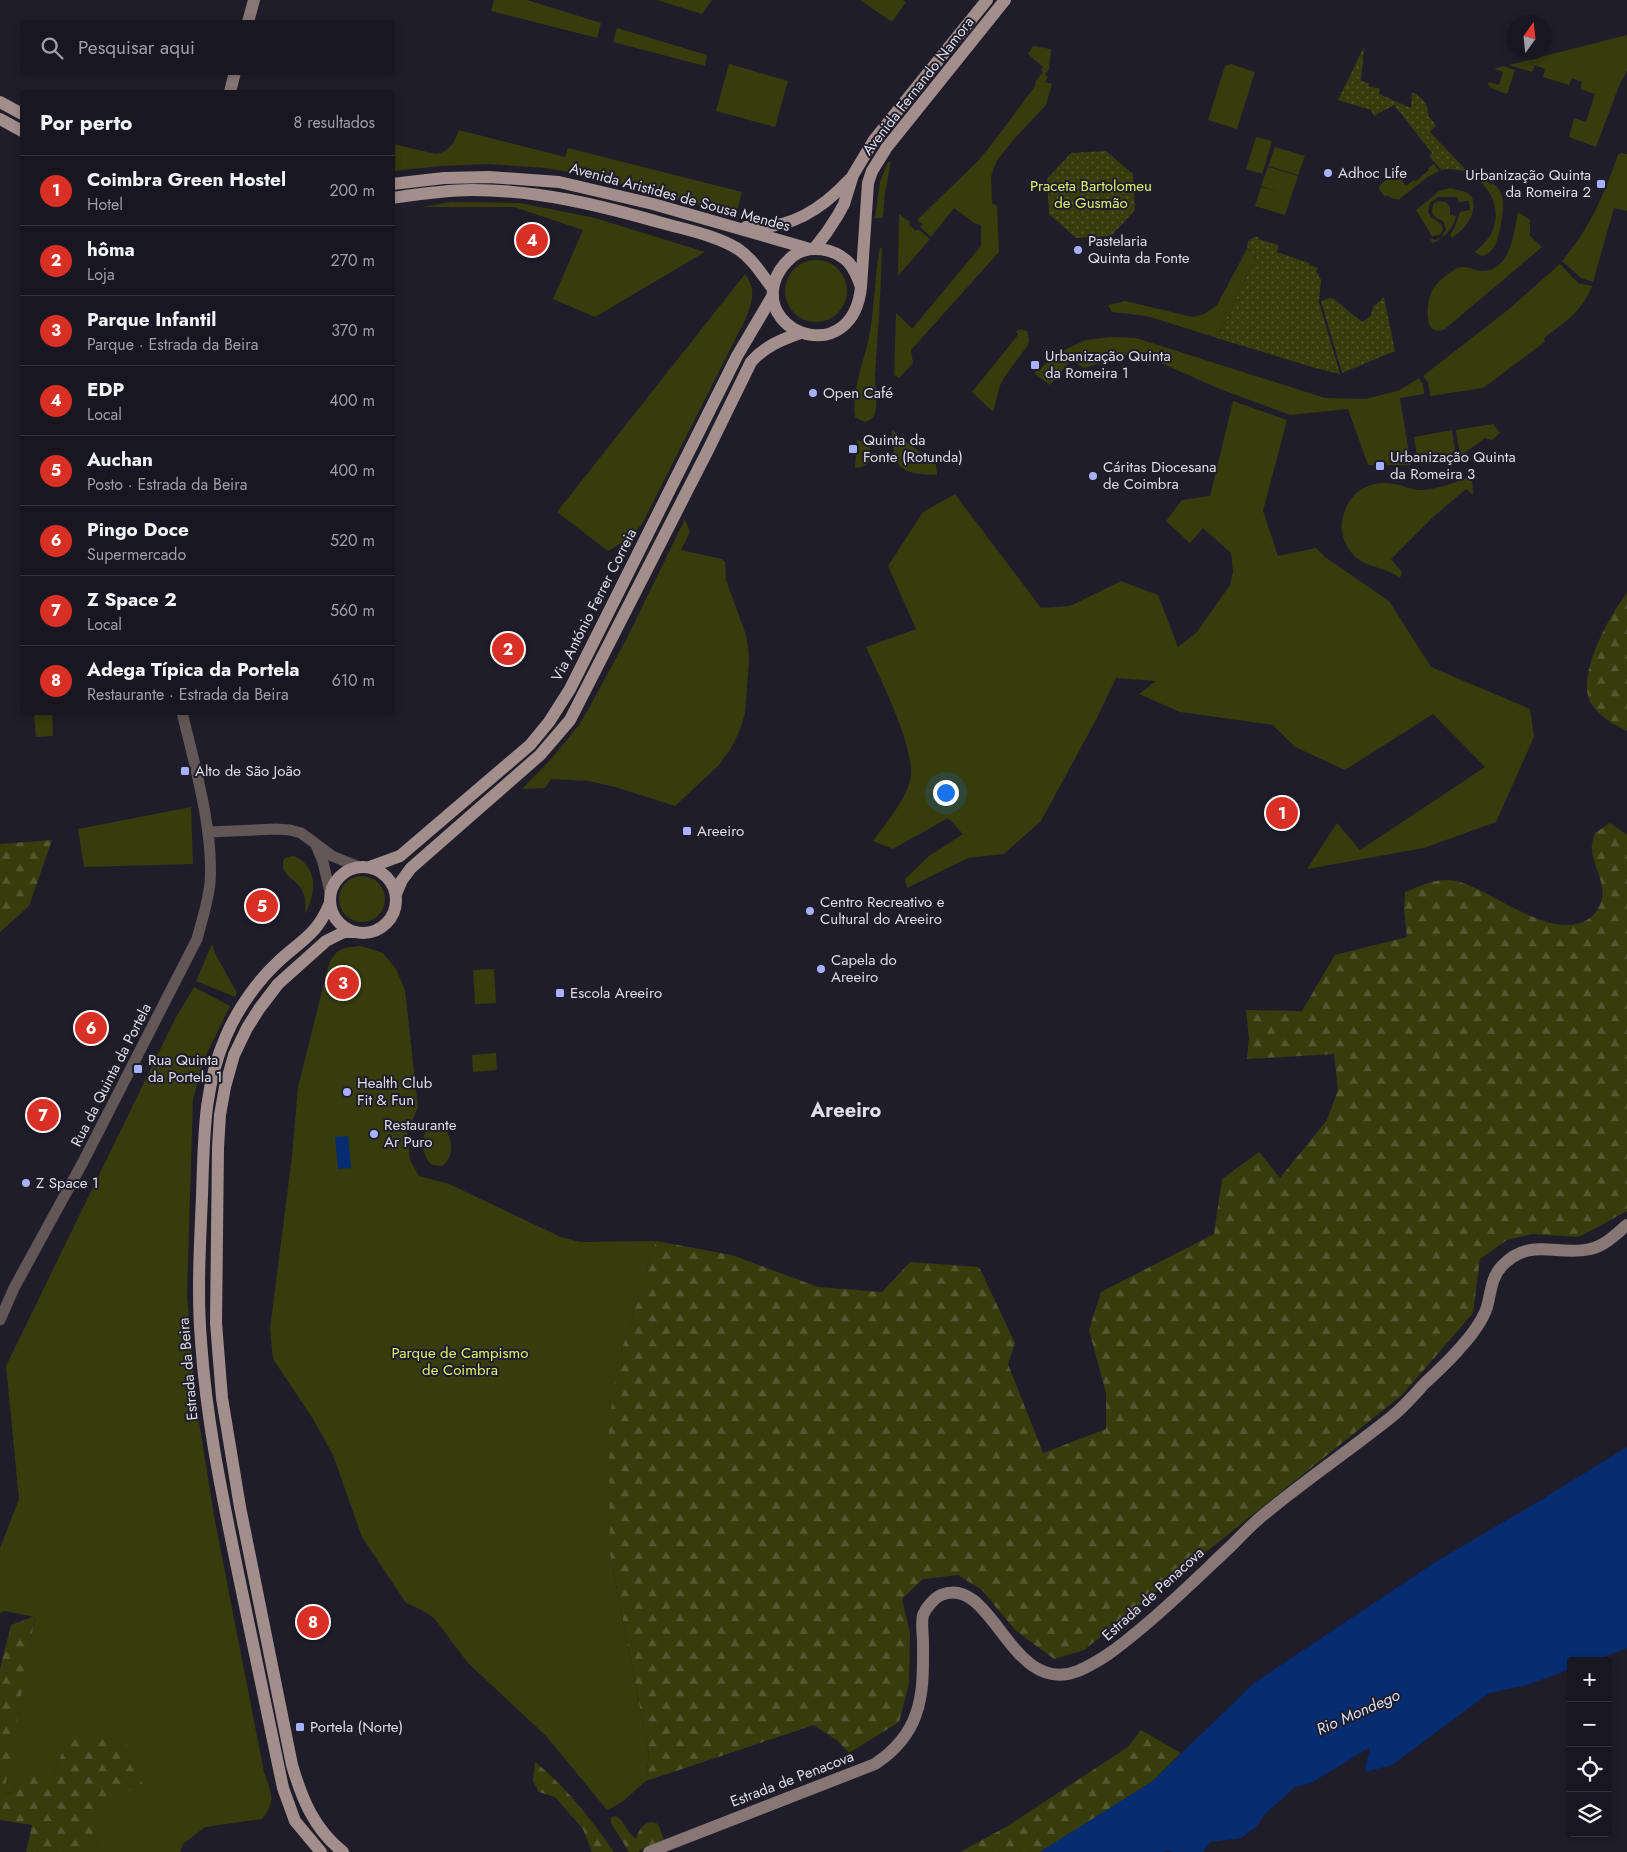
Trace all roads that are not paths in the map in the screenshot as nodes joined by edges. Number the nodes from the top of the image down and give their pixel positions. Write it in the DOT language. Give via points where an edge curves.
graph roads {
  1 [pos="254,0"];
  2 [pos="987,0"];
  3 [pos="1005,0"];
  4 [pos="249,20"];
  5 [pos="234,75"];
  6 [pos="230,90"];
  7 [pos="0,102"];
  8 [pos="20,113"];
  9 [pos="0,119"];
  10 [pos="20,130"];
  11 [pos="853,176"];
  12 [pos="395,184"];
  13 [pos="395,198"];
  14 [pos="726,226"];
  15 [pos="812,249"];
  16 [pos="861,287"];
  17 [pos="773,292"];
  18 [pos="800,332"];
  19 [pos="183,715"];
  20 [pos="208,832"];
  21 [pos="316,845"];
  22 [pos="357,866"];
  23 [pos="370,867"];
  24 [pos="330,892"];
  25 [pos="396,894"];
  26 [pos="330,905"];
  27 [pos="355,932"];
  28 [pos="1627,1225"];
  29 [pos="0,1320"];
  30 [pos="321,1852"];
  31 [pos="343,1852"];
  32 [pos="649,1852"];
  1 -- 4 [label="main road"];
  2 -- 11 [label="main road, Avenida Fernando Namora" via="874,140"];
  3 -- 16 [label="main road, Avenida Fernando Namora" via="887,147 872,171 866,196"];
  5 -- 6 [label="main road"];
  7 -- 8 [label="main road"];
  9 -- 10 [label="main road"];
  11 -- 14 [label="main road" via="817,209 786,223 757,228"];
  11 -- 15 [label="main road, Avenida Fernando Namora" via="838,215"];
  12 -- 14 [label="main road, Avenida Aristides de Sousa Mendes" via="489,177 560,182 653,204"];
  13 -- 17 [label="main road, Avenida Aristides de Sousa Mendes" via="431,192 498,191 594,204 728,244 750,259"];
  14 -- 15 [label="main road, Avenida Aristides de Sousa Mendes"];
  15 -- 16 [label="main road" via="826,250 843,258 856,273"];
  15 -- 17 [label="main road" via="784,262 776,274"];
  16 -- 18 [label="main road" via="855,313 847,324 823,335"];
  17 -- 18 [label="main road" via="781,318"];
  17 -- 23 [label="main road, Via António Ferrer Correia" via="737,356 578,672 549,722 530,745 400,856"];
  18 -- 25 [label="main road" via="770,345 751,362 570,720 540,755 411,868"];
  19 -- 20 [label="street"];
  20 -- 21 [label="street" via="290,830 301,833"];
  20 -- 29 [label="street, Rua da Quinta da Portela" via="211,865 208,902 197,939"];
  21 -- 22 [label="street"];
  21 -- 24 [label="street"];
  22 -- 23 [label="main road"];
  22 -- 24 [label="main road" via="335,880"];
  23 -- 25 [label="main road" via="382,872"];
  24 -- 26 [label="main road"];
  25 -- 27 [label="main road" via="393,913 381,928"];
  26 -- 27 [label="main road" via="334,918"];
  26 -- 30 [label="main road, Estrada da Beira" via="316,929 259,983 234,1020 219,1054 210,1081 205,1114 199,1276 201,1343 212,1445 282,1788 295,1821"];
  27 -- 31 [label="main road, Estrada da Beira" via="344,932 326,941 278,984 251,1022 234,1055 220,1115 216,1262 216,1322 224,1422 292,1765 310,1815"];
  28 -- 32 [label="main road, Estrada de Penacova" via="1593,1249 1534,1248 1518,1254 1502,1266 1473,1332 1393,1416 1265,1513 1160,1613 1106,1658 1076,1672 1046,1673 1024,1660 976,1602 955,1593 942,1595 923,1616 922,1678 916,1714 890,1754 875,1764"];
}
